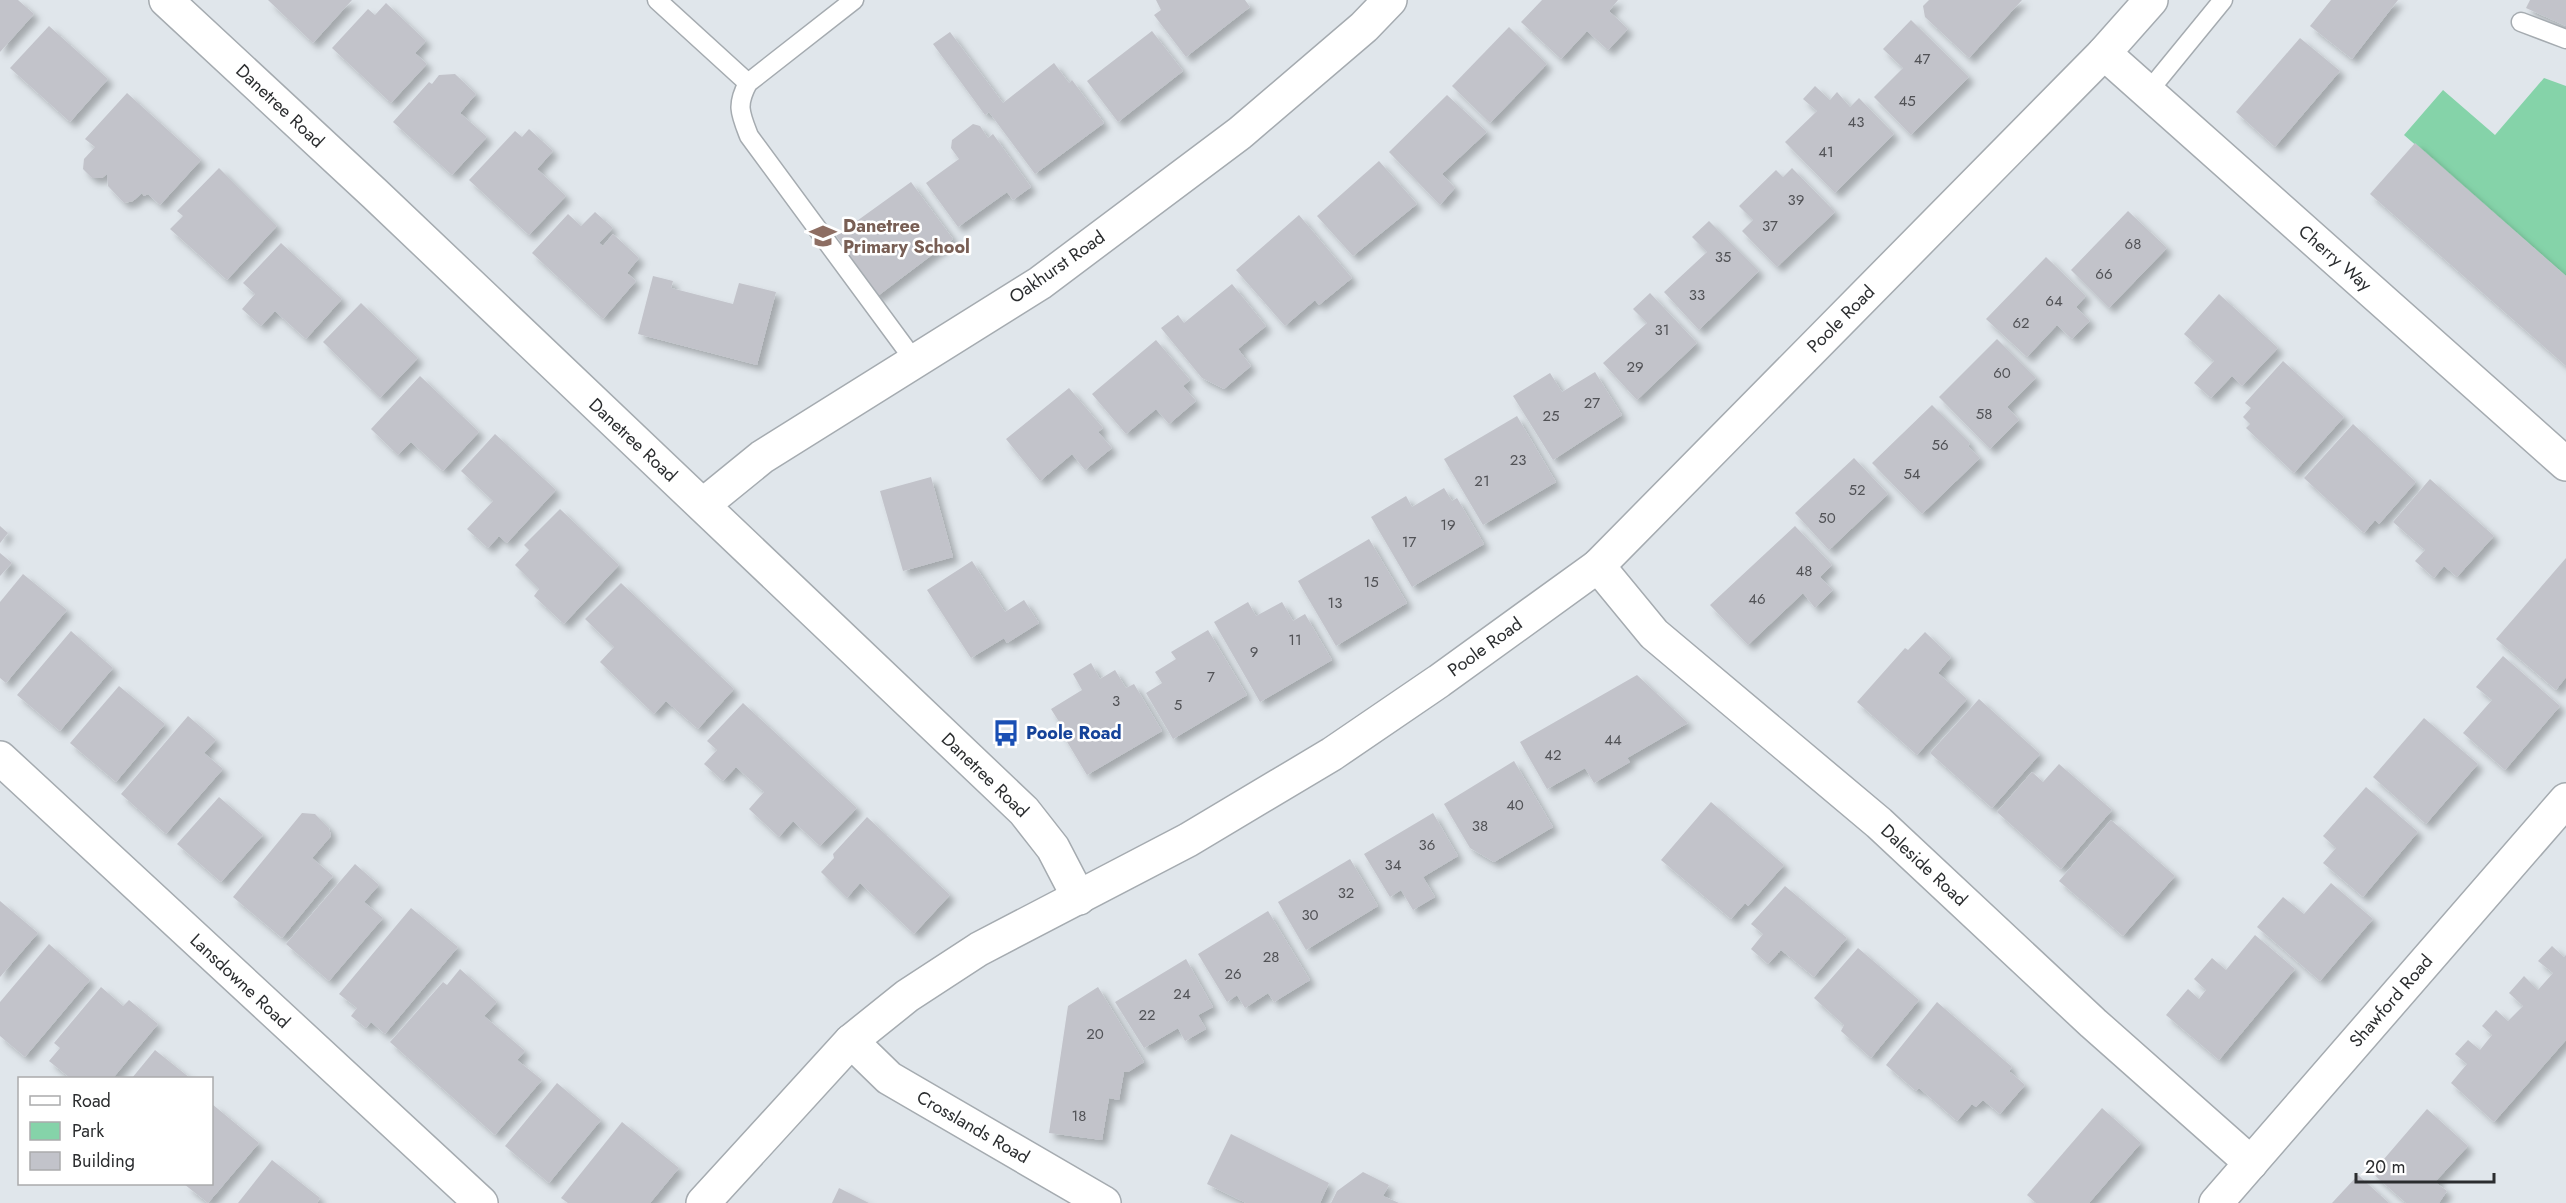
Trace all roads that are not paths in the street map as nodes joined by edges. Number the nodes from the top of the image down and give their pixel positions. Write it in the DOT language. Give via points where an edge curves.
graph roads {
  1 [pos="166,0"];
  2 [pos="657,0"];
  3 [pos="854,0"];
  4 [pos="1390,0"];
  5 [pos="2151,0"];
  6 [pos="2223,0"];
  7 [pos="2521,22"];
  8 [pos="2566,39"];
  9 [pos="2104,53"];
  10 [pos="748,83"];
  11 [pos="2147,93"];
  12 [pos="914,360"];
  13 [pos="2566,464"];
  14 [pos="703,505"];
  15 [pos="1598,566"];
  16 [pos="0,758"];
  17 [pos="2566,800"];
  18 [pos="1079,898"];
  19 [pos="851,1041"];
  20 [pos="2251,1163"];
  21 [pos="481,1203"];
  22 [pos="703,1203"];
  23 [pos="1104,1203"];
  24 [pos="2216,1203"];
  1 -- 14 [label="street, Danetree Road"];
  2 -- 10 [label="lane"];
  3 -- 10 [label="lane"];
  4 -- 12 [label="street, Oakhurst Road" via="1364,27 1221,147 1040,283"];
  5 -- 9 [label="street, Poole Road"];
  6 -- 11 [label="lane"];
  7 -- 8 [label="lane"];
  9 -- 11 [label="street, Cherry Way"];
  9 -- 15 [label="street, Poole Road"];
  10 -- 12 [label="lane" via="739,100 750,136"];
  11 -- 13 [label="street, Cherry Way"];
  12 -- 14 [label="street, Oakhurst Road" via="762,456"];
  14 -- 18 [label="street, Danetree Road" via="1024,811 1053,848"];
  15 -- 18 [label="street, Poole Road" via="1332,754 1188,840"];
  15 -- 20 [label="street, Daleside Road" via="1654,633 1879,823 2093,1023"];
  16 -- 21 [label="street, Lansdowne Road"];
  17 -- 20 [label="street, Shawford Road"];
  18 -- 19 [label="street, Poole Road" via="979,949 907,996"];
  19 -- 22 [label="street, Poole Road"];
  19 -- 23 [label="street, Crosslands Road" via="889,1078"];
  20 -- 24 [label="street, Shawford Road"];
}
